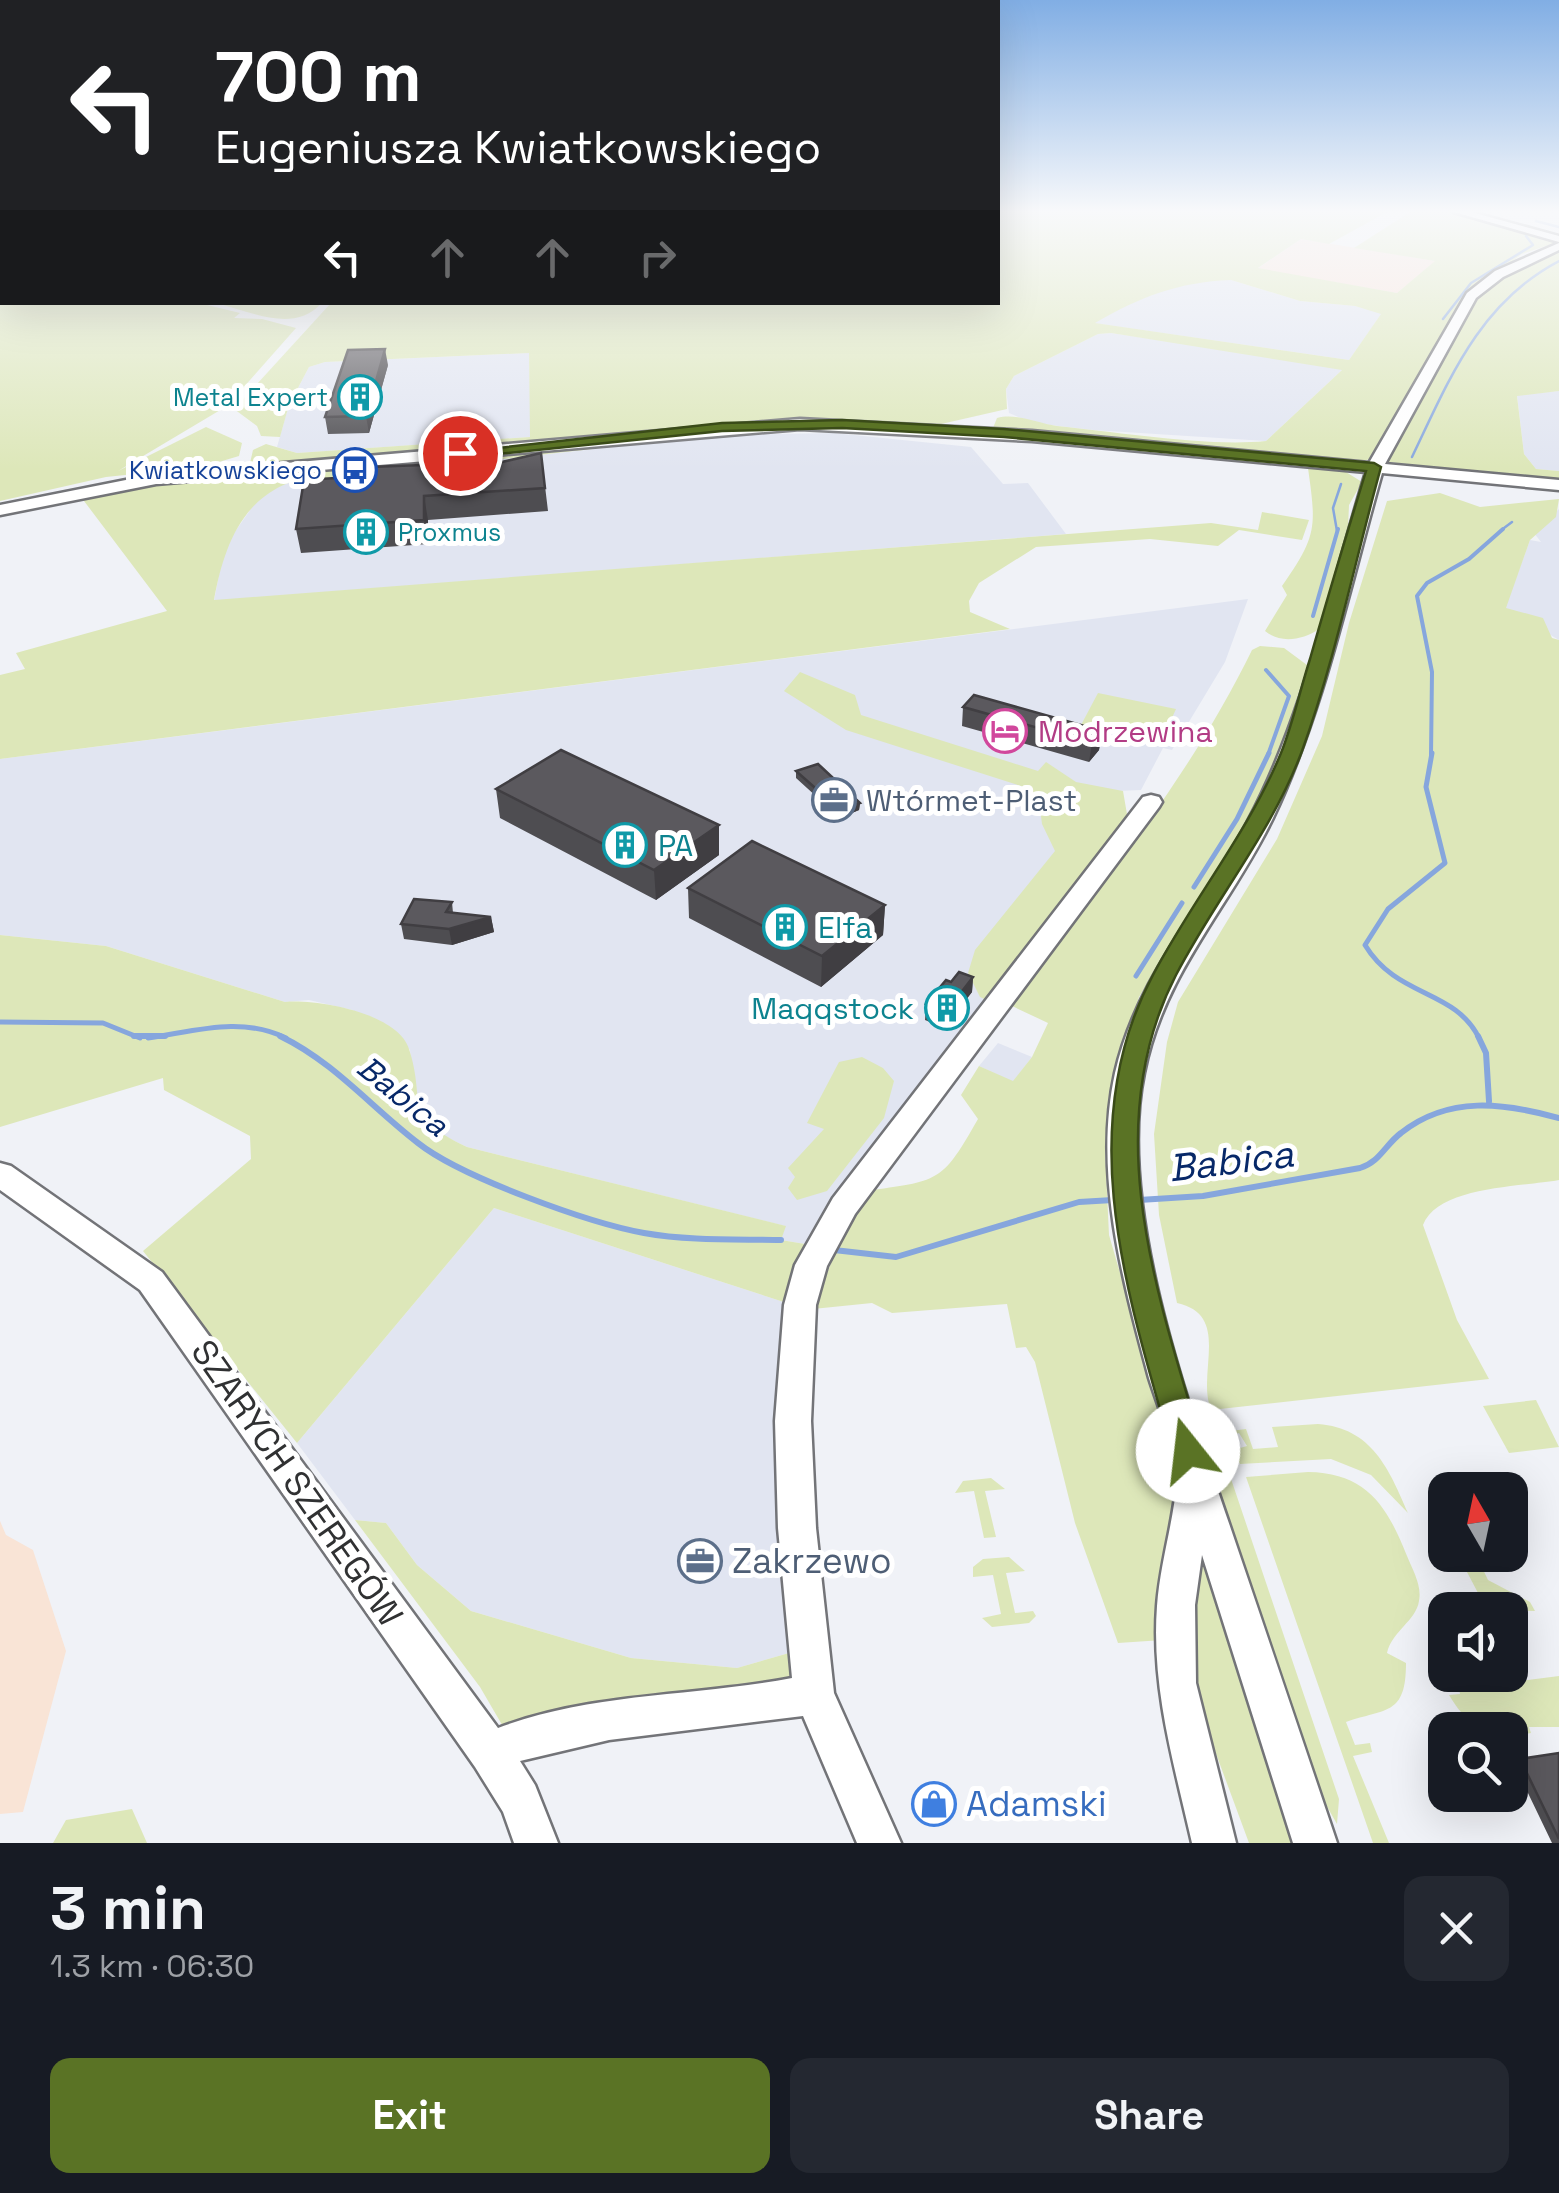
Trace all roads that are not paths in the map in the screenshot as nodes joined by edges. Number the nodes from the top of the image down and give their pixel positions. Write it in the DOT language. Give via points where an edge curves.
graph roads {
  1 [pos="1470,298"];
  2 [pos="1373,470"];
  3 [pos="1559,486"];
  4 [pos="0,510"];
  5 [pos="1151,802"];
  6 [pos="0,1174"];
  7 [pos="1194,1476"];
  8 [pos="814,1694"];
  9 [pos="490,1752"];
  10 [pos="536,1843"];
  11 [pos="879,1843"];
  12 [pos="1214,1843"];
  13 [pos="1315,1843"];
  1 -- 2 [label="street"];
  2 -- 3 [label="street"];
  2 -- 4 [label="street" via="988,433 842,424 722,427 156,479"];
  2 -- 7 [label="street" via="1287,764 1164,975 1136,1048 1122,1124 1130,1232"];
  5 -- 8 [label="street" via="820,1248 800,1305 793,1421 804,1632"];
  6 -- 9 [label="street, SZARYCH SZEREGÓW" via="151,1282"];
  7 -- 12 [label="street" via="1176,1605 1176,1684"];
  7 -- 13 [label="street"];
  8 -- 9 [label="street" via="563,1725"];
  8 -- 11 [label="street"];
  9 -- 10 [label="street, SZARYCH SZEREGÓW" via="520,1800"];
}
